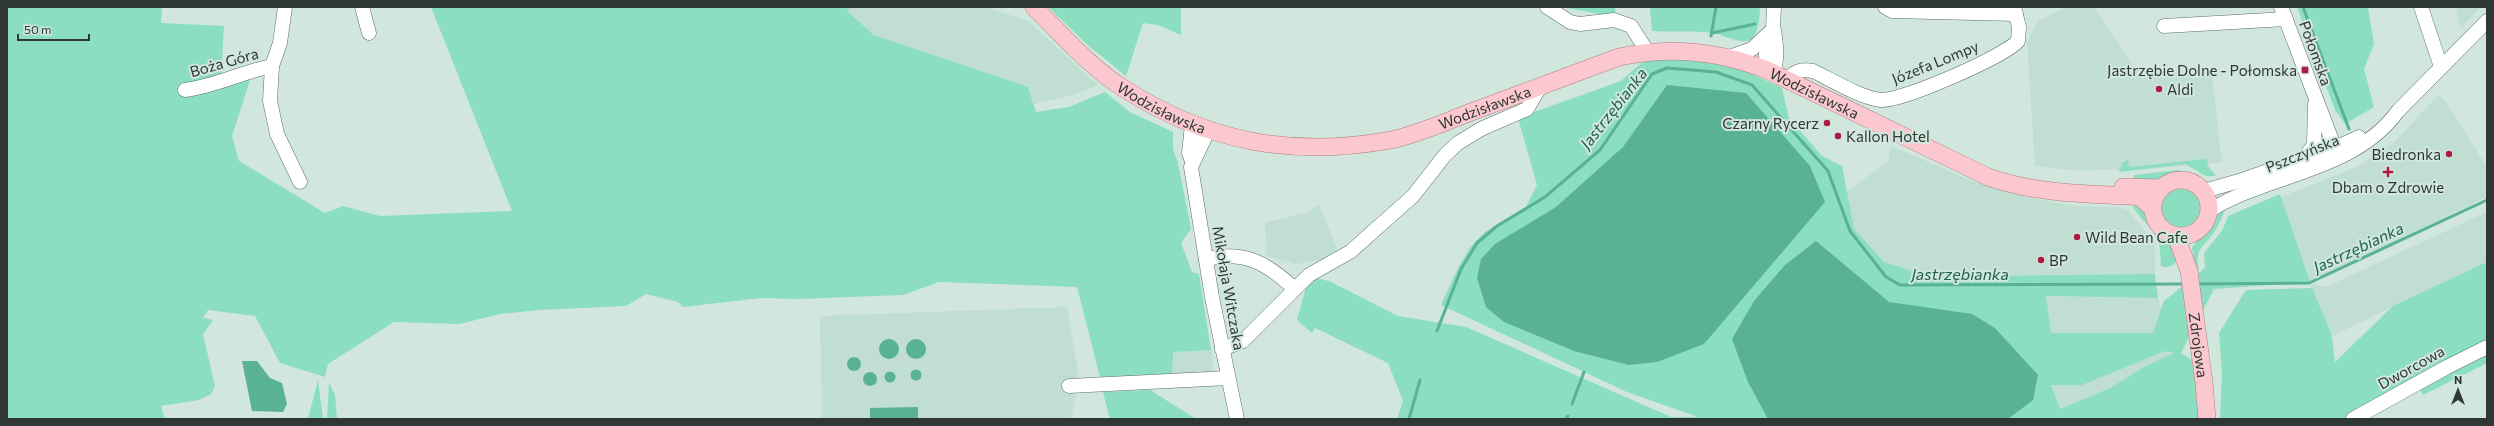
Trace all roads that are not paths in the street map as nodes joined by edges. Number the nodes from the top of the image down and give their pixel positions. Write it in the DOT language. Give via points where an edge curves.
graph roads {
  1 [pos="285,7"];
  2 [pos="362,7"];
  3 [pos="1034,7"];
  4 [pos="1547,7"];
  5 [pos="1774,7"];
  6 [pos="1885,7"];
  7 [pos="2421,7"];
  8 [pos="2015,10"];
  9 [pos="2284,13"];
  10 [pos="2487,21"];
  11 [pos="2164,26"];
  12 [pos="1774,29"];
  13 [pos="370,34"];
  14 [pos="1647,51"];
  15 [pos="1729,57"];
  16 [pos="272,66"];
  17 [pos="2442,67"];
  18 [pos="1775,74"];
  19 [pos="1540,86"];
  20 [pos="185,90"];
  21 [pos="2315,98"];
  22 [pos="2398,111"];
  23 [pos="1192,125"];
  24 [pos="1208,131"];
  25 [pos="2333,148"];
  26 [pos="1952,158"];
  27 [pos="1192,162"];
  28 [pos="2309,163"];
  29 [pos="300,182"];
  30 [pos="2160,188"];
  31 [pos="2204,191"];
  32 [pos="2152,208"];
  33 [pos="2209,211"];
  34 [pos="2183,235"];
  35 [pos="1206,259"];
  36 [pos="1294,288"];
  37 [pos="2487,347"];
  38 [pos="1222,349"];
  39 [pos="1228,378"];
  40 [pos="1069,386"];
  41 [pos="1237,419"];
  42 [pos="2207,419"];
  43 [pos="2353,419"];
  1 -- 16 [label="street, Boża Góra" via="280,43"];
  2 -- 13 [label="street"];
  3 -- 23 [label="main road, Wodzisławska" via="1090,62 1121,87 1172,117"];
  4 -- 14 [label="street" via="1570,22 1580,24 1614,20 1631,26"];
  5 -- 12 [label="street"];
  6 -- 8 [label="street" via="1892,11"];
  7 -- 17 [label="street"];
  8 -- 18 [label="street, Józefa Lompy" via="2019,27 2018,41 2012,47 1969,69 1896,98 1881,100 1869,97 1813,71"];
  9 -- 11 [label="street, Połomska"];
  9 -- 21 [label="street, Połomska"];
  10 -- 17 [label="street, Pszczyńska"];
  12 -- 15 [label="street" via="1752,50"];
  12 -- 18 [label="street" via="1767,43"];
  14 -- 15 [label="main road, Wodzisławska" via="1695,52"];
  14 -- 19 [label="main road, Wodzisławska" via="1619,57"];
  15 -- 18 [label="main road, Wodzisławska"];
  16 -- 20 [label="street, Boża Góra" via="251,70 205,88"];
  16 -- 29 [label="street, Boża Góra" via="270,101 273,122 285,154"];
  17 -- 22 [label="street, Pszczyńska"];
  18 -- 26 [label="main road, Wodzisławska"];
  19 -- 24 [label="main road, Wodzisławska" via="1443,123 1377,142 1318,148 1298,147 1248,142"];
  19 -- 36 [label="street" via="1527,109 1481,129 1458,143 1412,196 1350,252 1309,275"];
  21 -- 25 [label="street, Połomska"];
  21 -- 28 [label="street, Połomska" via="2314,145"];
  22 -- 25 [label="street, Pszczyńska" via="2356,138"];
  22 -- 28 [label="street, Pszczyńska" via="2388,124 2361,145 2334,160"];
  23 -- 24 [label="main road, Wodzisławska"];
  23 -- 27 [label="street, Mikołaja Witczaka" via="1189,152"];
  24 -- 27 [label="street"];
  25 -- 28 [label="street, Pszczyńska"];
  26 -- 30 [label="main road, Wodzisławska" via="2067,185"];
  26 -- 32 [label="main road, Wodzisławska" via="2005,183 2053,193 2130,196 2141,198"];
  27 -- 35 [label="street, Mikołaja Witczaka"];
  28 -- 31 [label="street, Pszczyńska"];
  28 -- 33 [label="street, Pszczyńska" via="2229,199"];
  30 -- 31 [label="main road" via="2179,179 2193,182"];
  30 -- 32 [label="main road"];
  31 -- 33 [label="main road"];
  32 -- 34 [label="main road" via="2157,223 2168,234"];
  33 -- 34 [label="main road" via="2203,226"];
  34 -- 42 [label="main road, Zdrojowa"];
  35 -- 36 [label="street" via="1236,256 1257,260"];
  35 -- 38 [label="street, Mikołaja Witczaka"];
  36 -- 38 [label="street" via="1243,341"];
  37 -- 43 [label="street, Dworcowa"];
  38 -- 39 [label="street, Mikołaja Witczaka"];
  39 -- 40 [label="street"];
  39 -- 41 [label="street, Mikołaja Witczaka"];
}
